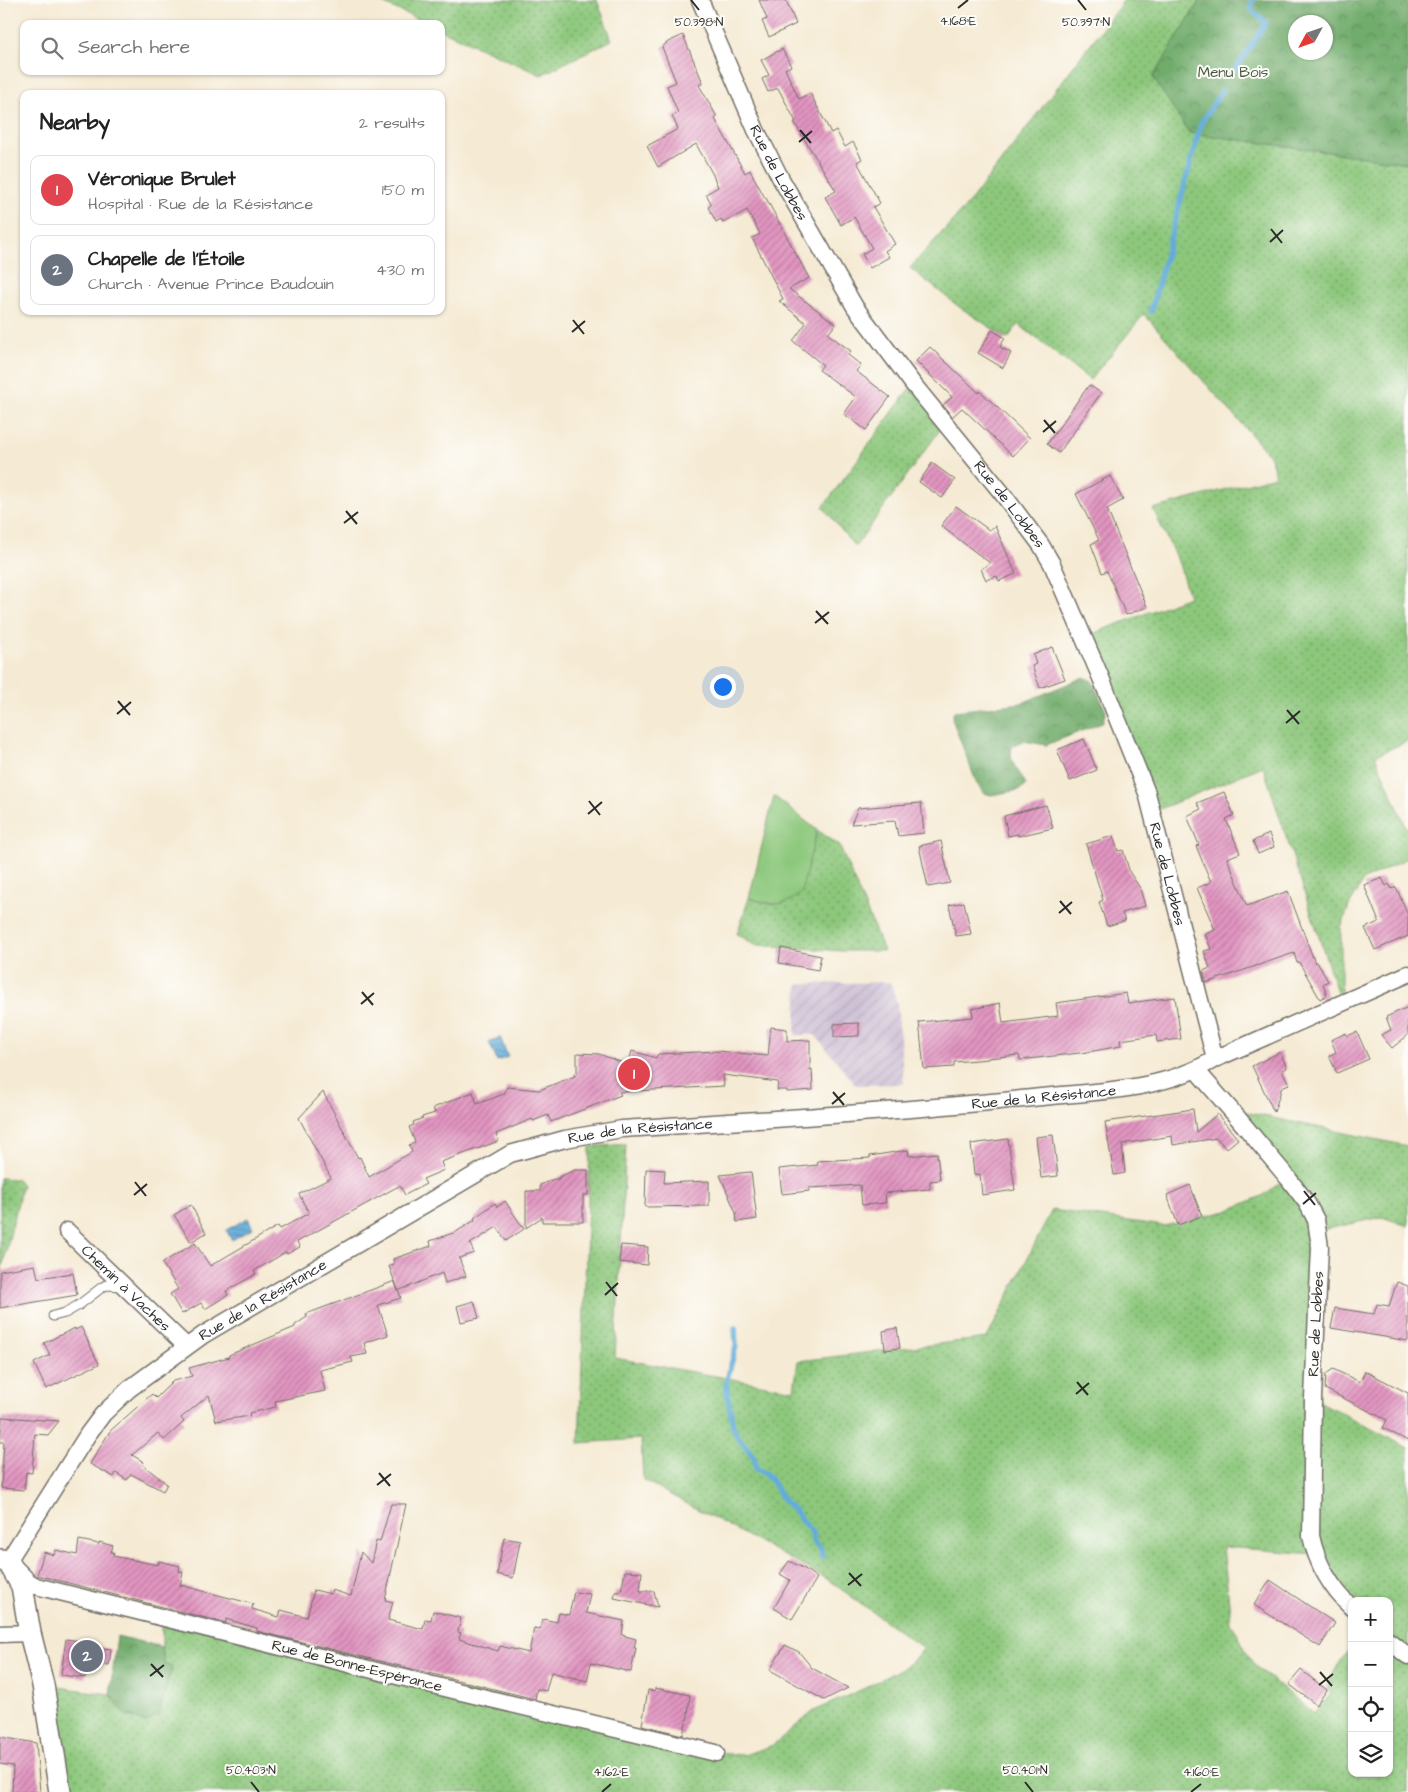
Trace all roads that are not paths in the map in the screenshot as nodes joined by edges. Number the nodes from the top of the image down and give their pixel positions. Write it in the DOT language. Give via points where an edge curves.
graph roads {
  1 [pos="700,0"];
  2 [pos="1408,974"];
  3 [pos="1215,1059"];
  4 [pos="1196,1070"];
  5 [pos="66,1231"];
  6 [pos="124,1286"];
  7 [pos="53,1316"];
  8 [pos="186,1346"];
  9 [pos="4,1561"];
  10 [pos="1348,1604"];
  11 [pos="30,1633"];
  12 [pos="0,1634"];
  13 [pos="1390,1642"];
  14 [pos="1408,1656"];
  15 [pos="716,1753"];
  16 [pos="60,1792"];
  1 -- 3 [label="street, Rue de Lobbes" via="756,130 855,307 1002,493 1052,564 1147,793"];
  2 -- 3 [label="street, Rue de la Résistance"];
  3 -- 4 [label="street, Rue de la Résistance"];
  4 -- 8 [label="street, Rue de la Résistance" via="1160,1082 1131,1087 996,1102 622,1129 565,1139 510,1154"];
  4 -- 10 [label="street, Rue de Lobbes" via="1288,1178 1316,1220 1320,1247 1311,1536 1324,1573"];
  5 -- 6 [label="street, Chemin à Vaches"];
  6 -- 7 [label="lane" via="101,1288 79,1305"];
  6 -- 8 [label="street, Chemin à Vaches"];
  8 -- 9 [label="street, Rue de la Résistance" via="129,1389 103,1414"];
  9 -- 11 [label="street" via="22,1586"];
  9 -- 15 [label="street, Rue de Bonne-Espérance" via="36,1586"];
  11 -- 12 [label="street"];
  11 -- 16 [label="street" via="43,1685"];
  13 -- 14 [label="street"];
}
